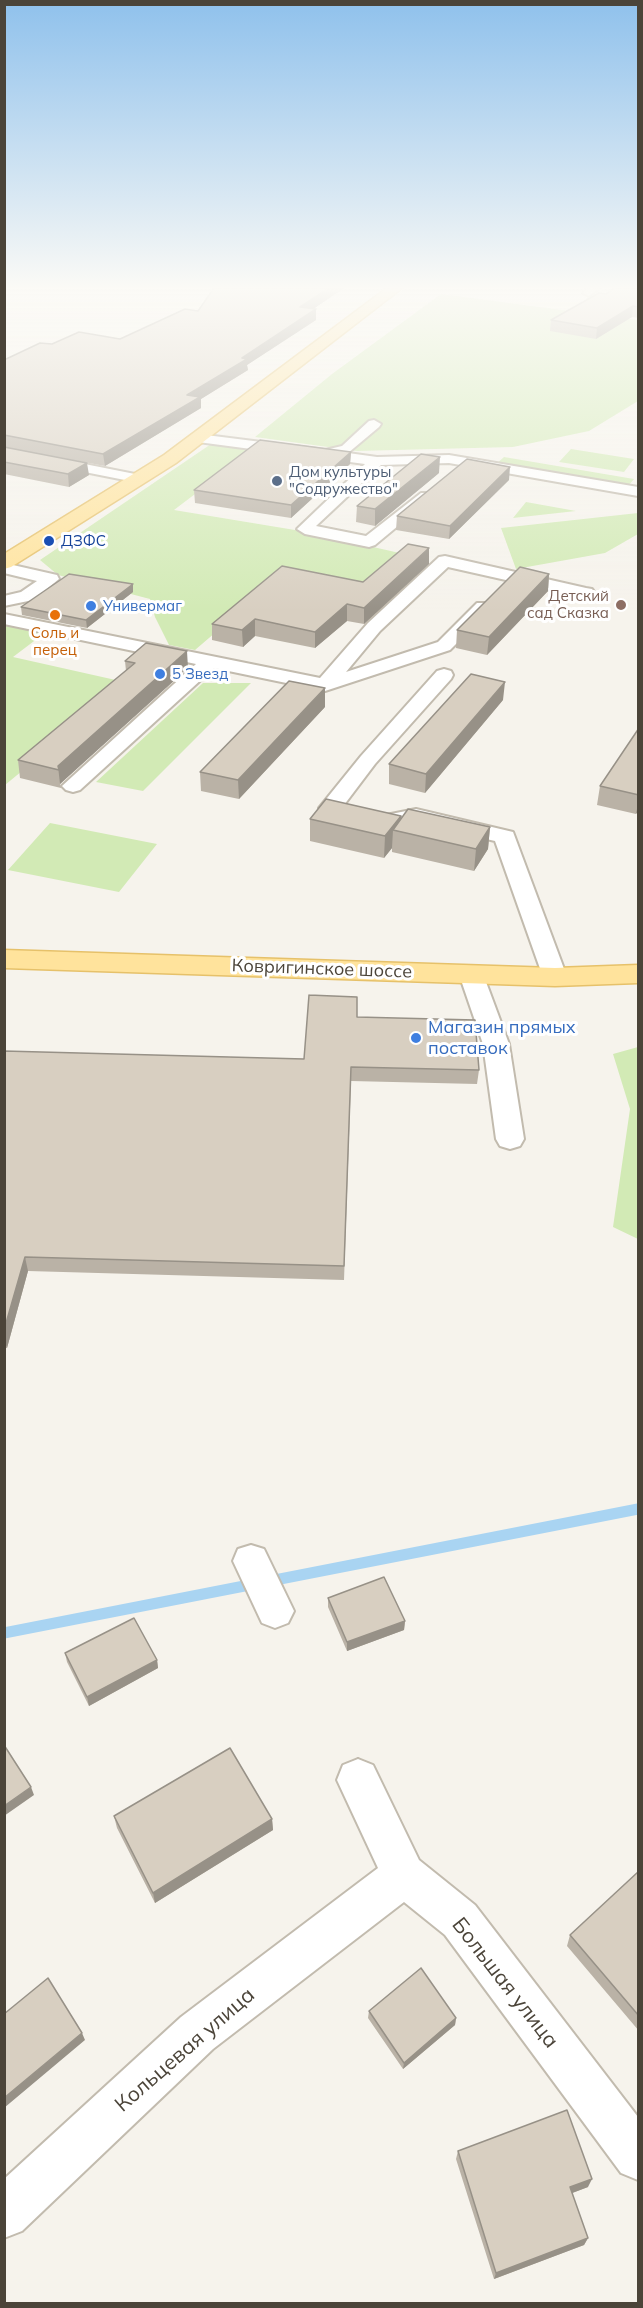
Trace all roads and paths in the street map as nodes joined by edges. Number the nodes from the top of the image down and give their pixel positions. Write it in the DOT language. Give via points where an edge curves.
graph roads {
  1 [pos="254,396"];
  2 [pos="374,424"];
  3 [pos="198,438"];
  4 [pos="4,452"];
  5 [pos="326,454"];
  6 [pos="462,457"];
  7 [pos="30,458"];
  8 [pos="377,461"];
  9 [pos="13,467"];
  10 [pos="450,476"];
  11 [pos="140,479"];
  12 [pos="434,490"];
  13 [pos="639,492"];
  14 [pos="4,563"];
  15 [pos="4,568"];
  16 [pos="512,578"];
  17 [pos="586,593"];
  18 [pos="4,601"];
  19 [pos="4,620"];
  20 [pos="209,662"];
  21 [pos="444,675"];
  22 [pos="325,685"];
  23 [pos="73,786"];
  24 [pos="4,959"];
  25 [pos="471,974"];
  26 [pos="639,974"];
  27 [pos="555,977"];
  28 [pos="510,1139"];
  29 [pos="251,1561"];
  30 [pos="275,1611"];
  31 [pos="358,1780"];
  32 [pos="404,1875"];
  33 [pos="639,2156"];
  34 [pos="4,2213"];
  1 -- 3 [label="main road"];
  2 -- 5 [label="street" via="347,449"];
  3 -- 5 [label="street"];
  3 -- 11 [label="main road"];
  4 -- 7 [label="street"];
  5 -- 8 [label="street"];
  6 -- 8 [label="street"];
  6 -- 10 [label="street"];
  6 -- 13 [label="street"];
  7 -- 9 [label="street"];
  7 -- 11 [label="street"];
  8 -- 12 [label="street" via="305,528 369,542"];
  11 -- 14 [label="main road"];
  15 -- 18 [label="street" via="51,579 27,596"];
  16 -- 17 [label="street"];
  16 -- 22 [label="street" via="444,646"];
  16 -- 22 [label="street" via="445,561 374,627"];
  19 -- 20 [label="street"];
  20 -- 22 [label="street"];
  20 -- 23 [label="street"];
  21 -- 27 [label="street" via="330,808 386,822 416,816 505,837"];
  24 -- 25 [label="main road, Ковригинское шоссе"];
  25 -- 27 [label="main road, Ковригинское шоссе"];
  25 -- 28 [label="street" via="472,1007 496,1044"];
  26 -- 27 [label="main road, Ковригинское шоссе"];
  29 -- 30 [label="street"];
  31 -- 32 [label="street, Большая улица"];
  32 -- 33 [label="street, Большая улица" via="460,1920"];
  32 -- 34 [label="street, Кольцевая улица" via="198,2033"];
}
